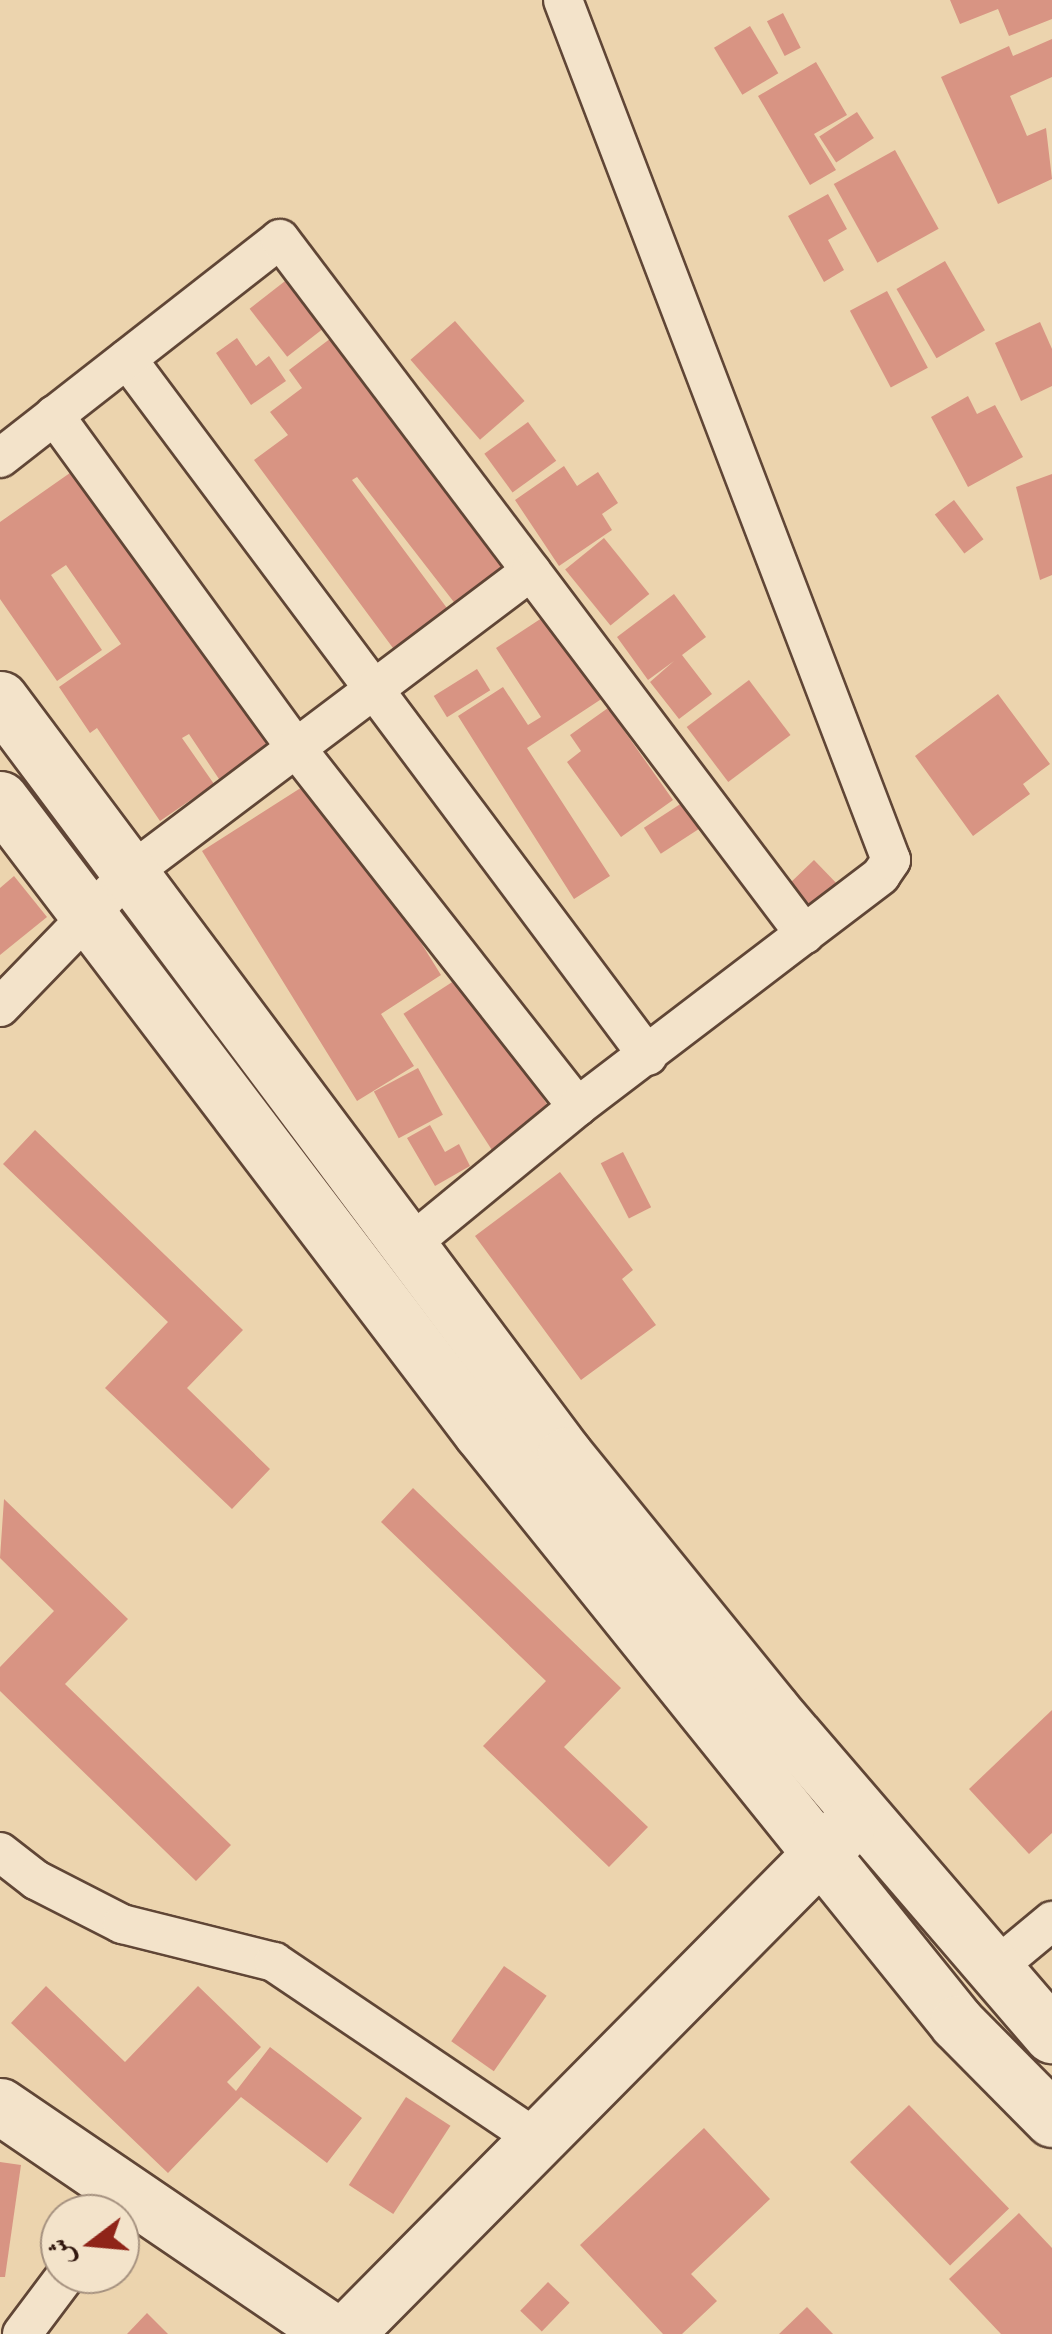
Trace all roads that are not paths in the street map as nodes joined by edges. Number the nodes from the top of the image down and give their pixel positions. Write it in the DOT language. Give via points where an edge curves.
graph roads {
  1 [pos="563,0"];
  2 [pos="127,359"];
  3 [pos="54,415"];
  4 [pos="0,458"];
  5 [pos="531,571"];
  6 [pos="371,692"];
  7 [pos="0,699"];
  8 [pos="296,748"];
  9 [pos="0,799"];
  10 [pos="130,874"];
  11 [pos="88,916"];
  12 [pos="804,934"];
  13 [pos="0,1008"];
  14 [pos="648,1056"];
  15 [pos="577,1107"];
  16 [pos="408,1246"];
  17 [pos="860,1814"];
  18 [pos="0,1852"];
  19 [pos="822,1852"];
  20 [pos="1052,1920"];
  21 [pos="993,1970"];
  22 [pos="1052,2034"];
  23 [pos="0,2106"];
  24 [pos="1052,2118"];
  25 [pos="536,2139"];
  26 [pos="108,2194"];
  27 [pos="140,2216"];
  28 [pos="52,2294"];
  29 [pos="22,2334"];
  30 [pos="335,2334"];
  31 [pos="344,2334"];
  1 -- 12 [label="street" via="889,846 891,860 881,874"];
  2 -- 3 [label="street"];
  2 -- 5 [label="street" via="280,240"];
  2 -- 6 [label="street"];
  3 -- 4 [label="street"];
  3 -- 8 [label="street"];
  5 -- 6 [label="street"];
  5 -- 12 [label="street"];
  6 -- 8 [label="street"];
  6 -- 14 [label="street"];
  7 -- 10 [label="main road"];
  8 -- 10 [label="street"];
  8 -- 15 [label="street"];
  9 -- 11 [label="main road"];
  10 -- 11 [label="street"];
  10 -- 16 [label="main road"];
  11 -- 13 [label="street"];
  11 -- 19 [label="main road" via="458,1402"];
  12 -- 14 [label="street"];
  14 -- 15 [label="street"];
  15 -- 16 [label="street"];
  16 -- 17 [label="main road" via="565,1455"];
  17 -- 19 [label="main road"];
  17 -- 21 [label="main road"];
  18 -- 25 [label="street" via="36,1880 122,1924 274,1962"];
  19 -- 24 [label="main road" via="957,2023"];
  19 -- 25 [label="main road"];
  20 -- 21 [label="street"];
  21 -- 22 [label="main road"];
  23 -- 26 [label="main road"];
  25 -- 31 [label="main road"];
  27 -- 30 [label="main road"];
  28 -- 29 [label="street"];
}
